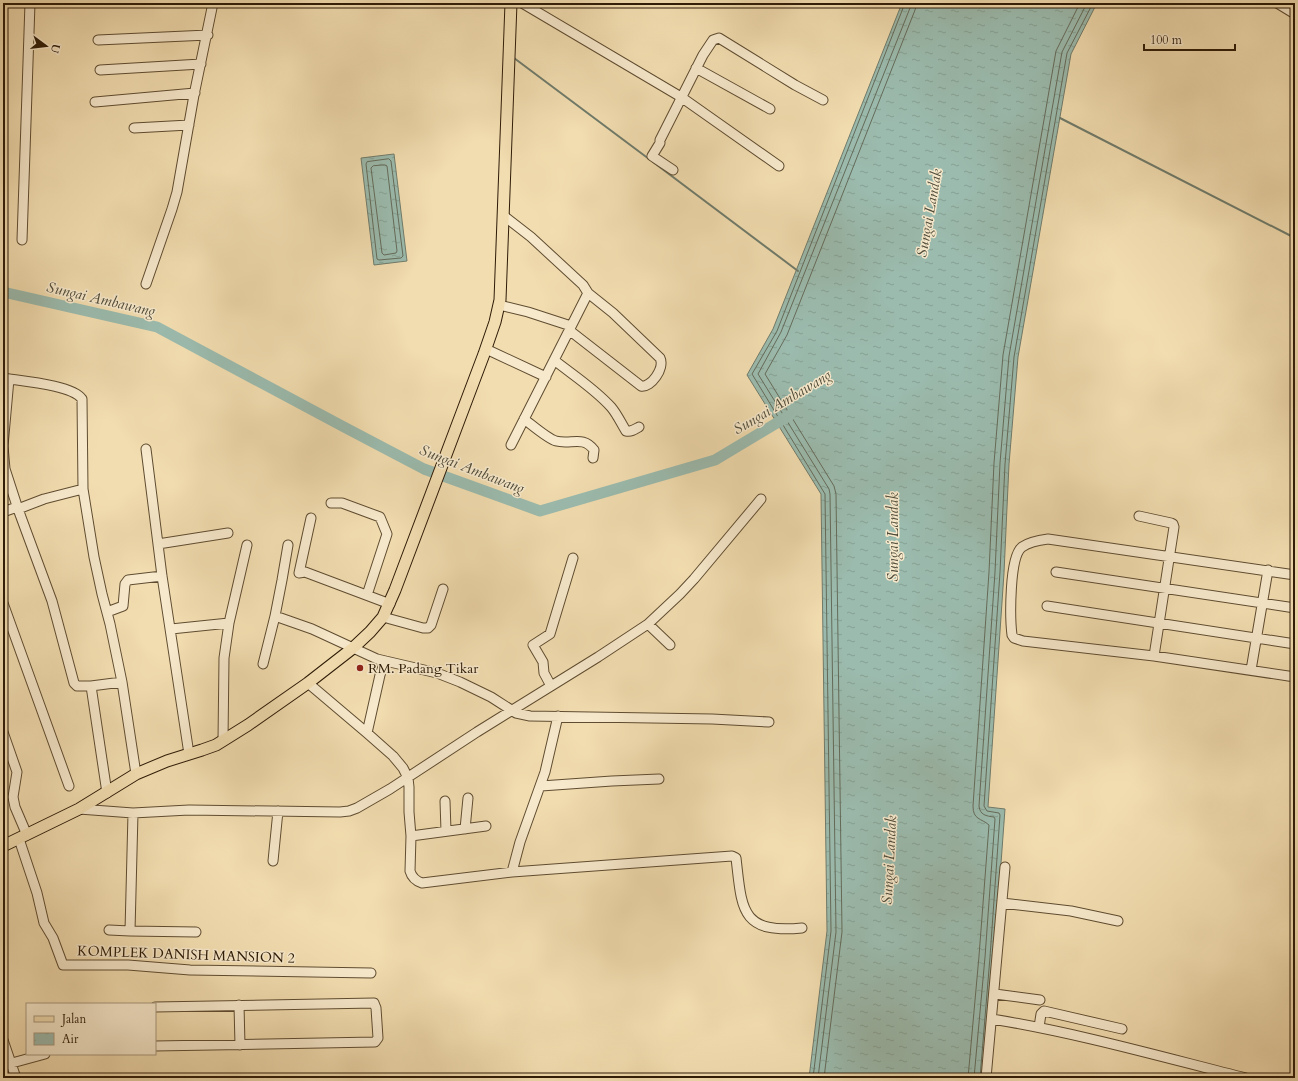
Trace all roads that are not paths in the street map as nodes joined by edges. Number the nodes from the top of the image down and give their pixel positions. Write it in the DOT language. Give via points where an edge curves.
graph roads {
  1 [pos="30,3"];
  2 [pos="214,3"];
  3 [pos="511,3"];
  4 [pos="522,3"];
  5 [pos="1277,3"];
  6 [pos="1295,14"];
  7 [pos="208,35"];
  8 [pos="98,40"];
  9 [pos="201,64"];
  10 [pos="696,68"];
  11 [pos="100,70"];
  12 [pos="195,93"];
  13 [pos="681,97"];
  14 [pos="823,100"];
  15 [pos="95,102"];
  16 [pos="770,109"];
  17 [pos="189,125"];
  18 [pos="134,128"];
  19 [pos="779,166"];
  20 [pos="673,170"];
  21 [pos="504,216"];
  22 [pos="22,240"];
  23 [pos="146,284"];
  24 [pos="588,293"];
  25 [pos="499,305"];
  26 [pos="570,328"];
  27 [pos="486,349"];
  28 [pos="554,360"];
  29 [pos="546,377"];
  30 [pos="6,379"];
  31 [pos="524,419"];
  32 [pos="639,427"];
  33 [pos="512,445"];
  34 [pos="146,449"];
  35 [pos="593,458"];
  36 [pos="83,489"];
  37 [pos="762,499"];
  38 [pos="331,503"];
  39 [pos="17,508"];
  40 [pos="3,512"];
  41 [pos="1139,516"];
  42 [pos="311,518"];
  43 [pos="228,533"];
  44 [pos="158,544"];
  45 [pos="247,545"];
  46 [pos="288,545"];
  47 [pos="1170,556"];
  48 [pos="573,558"];
  49 [pos="1268,570"];
  50 [pos="1056,572"];
  51 [pos="1295,575"];
  52 [pos="162,576"];
  53 [pos="1164,587"];
  54 [pos="443,589"];
  55 [pos="367,595"];
  56 [pos="1263,602"];
  57 [pos="3,603"];
  58 [pos="390,604"];
  59 [pos="1047,606"];
  60 [pos="1295,608"];
  61 [pos="107,612"];
  62 [pos="275,616"];
  63 [pos="383,617"];
  64 [pos="1159,622"];
  65 [pos="229,623"];
  66 [pos="648,624"];
  67 [pos="171,629"];
  68 [pos="1257,638"];
  69 [pos="1295,644"];
  70 [pos="670,645"];
  71 [pos="353,648"];
  72 [pos="1154,656"];
  73 [pos="385,661"];
  74 [pos="263,664"];
  75 [pos="1252,670"];
  76 [pos="1295,677"];
  77 [pos="122,682"];
  78 [pos="308,683"];
  79 [pos="91,686"];
  80 [pos="552,686"];
  81 [pos="512,710"];
  82 [pos="558,716"];
  83 [pos="769,722"];
  84 [pos="3,732"];
  85 [pos="367,733"];
  86 [pos="223,740"];
  87 [pos="189,754"];
  88 [pos="136,774"];
  89 [pos="408,778"];
  90 [pos="659,779"];
  91 [pos="69,786"];
  92 [pos="540,786"];
  93 [pos="107,793"];
  94 [pos="468,798"];
  95 [pos="445,801"];
  96 [pos="79,809"];
  97 [pos="278,811"];
  98 [pos="133,813"];
  99 [pos="486,826"];
  100 [pos="465,828"];
  101 [pos="446,831"];
  102 [pos="411,836"];
  103 [pos="23,837"];
  104 [pos="3,846"];
  105 [pos="273,861"];
  106 [pos="1006,867"];
  107 [pos="512,872"];
  108 [pos="1002,903"];
  109 [pos="1118,921"];
  110 [pos="802,928"];
  111 [pos="109,930"];
  112 [pos="130,931"];
  113 [pos="196,932"];
  114 [pos="370,973"];
  115 [pos="995,994"];
  116 [pos="1040,1000"];
  117 [pos="239,1005"];
  118 [pos="156,1007"];
  119 [pos="992,1019"];
  120 [pos="1039,1028"];
  121 [pos="1122,1029"];
  122 [pos="3,1041"];
  123 [pos="240,1045"];
  124 [pos="156,1046"];
  125 [pos="41,1055"];
  126 [pos="12,1063"];
  127 [pos="16,1078"];
  128 [pos="986,1078"];
  129 [pos="1246,1078"];
  1 -- 22 [label="street"];
  2 -- 7 [label="street"];
  3 -- 21 [label="main road"];
  4 -- 13 [label="street"];
  5 -- 6 [label="street"];
  7 -- 8 [label="street"];
  7 -- 9 [label="street"];
  9 -- 11 [label="street"];
  9 -- 12 [label="street"];
  10 -- 13 [label="street"];
  10 -- 14 [label="street" via="712,40 718,38"];
  10 -- 16 [label="street"];
  12 -- 15 [label="street"];
  12 -- 17 [label="street"];
  13 -- 19 [label="street"];
  13 -- 20 [label="street" via="652,156"];
  17 -- 18 [label="street"];
  17 -- 23 [label="street" via="177,192"];
  21 -- 24 [label="street" via="531,237 583,285"];
  21 -- 25 [label="main road"];
  24 -- 26 [label="street"];
  24 -- 26 [label="street" via="660,358 662,366 647,385 641,386"];
  25 -- 26 [label="street" via="528,312"];
  25 -- 27 [label="main road"];
  26 -- 28 [label="street"];
  27 -- 29 [label="street"];
  27 -- 58 [label="main road"];
  28 -- 29 [label="street"];
  28 -- 32 [label="street" via="602,398 612,408 626,431 634,431"];
  29 -- 31 [label="street"];
  30 -- 36 [label="street" via="60,387 80,396"];
  30 -- 39 [label="street" via="3,454"];
  31 -- 33 [label="street"];
  31 -- 35 [label="street" via="555,441 587,443 594,450"];
  34 -- 44 [label="street"];
  36 -- 39 [label="street" via="44,498"];
  36 -- 61 [label="street" via="94,557"];
  37 -- 66 [label="street" via="694,579"];
  38 -- 55 [label="street" via="342,503 380,517 387,534"];
  39 -- 40 [label="street"];
  39 -- 79 [label="street" via="52,601 74,684"];
  41 -- 47 [label="street" via="1173,524"];
  42 -- 55 [label="street" via="299,573 305,572"];
  43 -- 44 [label="street"];
  44 -- 52 [label="street"];
  45 -- 65 [label="street"];
  46 -- 62 [label="street"];
  47 -- 49 [label="street"];
  47 -- 53 [label="street"];
  47 -- 72 [label="street" via="1048,539 1022,547 1015,560 1011,591 1014,638"];
  48 -- 80 [label="street" via="550,634 533,645"];
  49 -- 51 [label="street"];
  49 -- 56 [label="street"];
  50 -- 53 [label="street"];
  52 -- 61 [label="street" via="128,580 125,584 124,606"];
  52 -- 67 [label="street"];
  53 -- 56 [label="street"];
  53 -- 64 [label="street"];
  54 -- 63 [label="street" via="428,628"];
  55 -- 58 [label="street"];
  56 -- 60 [label="street"];
  56 -- 68 [label="street"];
  57 -- 91 [label="street"];
  58 -- 63 [label="main road"];
  59 -- 64 [label="street"];
  61 -- 77 [label="street"];
  62 -- 71 [label="street" via="312,629"];
  62 -- 74 [label="street"];
  63 -- 71 [label="main road"];
  64 -- 68 [label="street"];
  64 -- 72 [label="street"];
  65 -- 67 [label="street"];
  65 -- 86 [label="street" via="224,658"];
  66 -- 70 [label="street"];
  66 -- 80 [label="street"];
  67 -- 87 [label="street"];
  68 -- 69 [label="street"];
  68 -- 75 [label="street"];
  71 -- 73 [label="street"];
  71 -- 78 [label="main road"];
  72 -- 75 [label="street"];
  73 -- 81 [label="street" via="437,673 491,697"];
  73 -- 85 [label="street"];
  75 -- 76 [label="street"];
  77 -- 79 [label="street"];
  77 -- 88 [label="street"];
  78 -- 85 [label="street"];
  78 -- 86 [label="main road"];
  79 -- 93 [label="street"];
  80 -- 81 [label="street"];
  81 -- 82 [label="street" via="522,715"];
  81 -- 89 [label="street"];
  82 -- 83 [label="street"];
  82 -- 92 [label="street"];
  84 -- 103 [label="street" via="17,772 13,797"];
  85 -- 89 [label="street" via="398,761"];
  86 -- 87 [label="main road" via="209,748"];
  87 -- 88 [label="main road"];
  88 -- 93 [label="main road"];
  89 -- 97 [label="street" via="373,800 349,811"];
  89 -- 102 [label="street"];
  90 -- 92 [label="street"];
  92 -- 107 [label="street"];
  93 -- 96 [label="main road"];
  94 -- 100 [label="street"];
  95 -- 101 [label="street"];
  96 -- 98 [label="street"];
  96 -- 103 [label="main road"];
  97 -- 98 [label="street" via="189,810"];
  97 -- 105 [label="street"];
  98 -- 112 [label="street"];
  99 -- 100 [label="street"];
  100 -- 101 [label="street"];
  101 -- 102 [label="street"];
  102 -- 107 [label="street" via="410,871 418,882"];
  103 -- 104 [label="main road"];
  103 -- 114 [label="street, KOMPLEK DANISH MANSION 2" via="44,923 63,965"];
  106 -- 108 [label="street"];
  107 -- 110 [label="street" via="732,856 736,858 741,900 748,916 755,923 768,928"];
  108 -- 109 [label="street" via="1071,911"];
  108 -- 115 [label="street"];
  111 -- 112 [label="street"];
  112 -- 113 [label="street"];
  115 -- 116 [label="street"];
  115 -- 119 [label="street"];
  117 -- 118 [label="street"];
  117 -- 123 [label="street"];
  117 -- 123 [label="street" via="372,1003 376,1008 378,1038 375,1042"];
  119 -- 120 [label="street"];
  119 -- 128 [label="street"];
  120 -- 121 [label="street" via="1041,1014 1044,1011"];
  120 -- 129 [label="street"];
  122 -- 126 [label="street"];
  123 -- 124 [label="street"];
  125 -- 126 [label="street"];
  126 -- 127 [label="street"];
}
